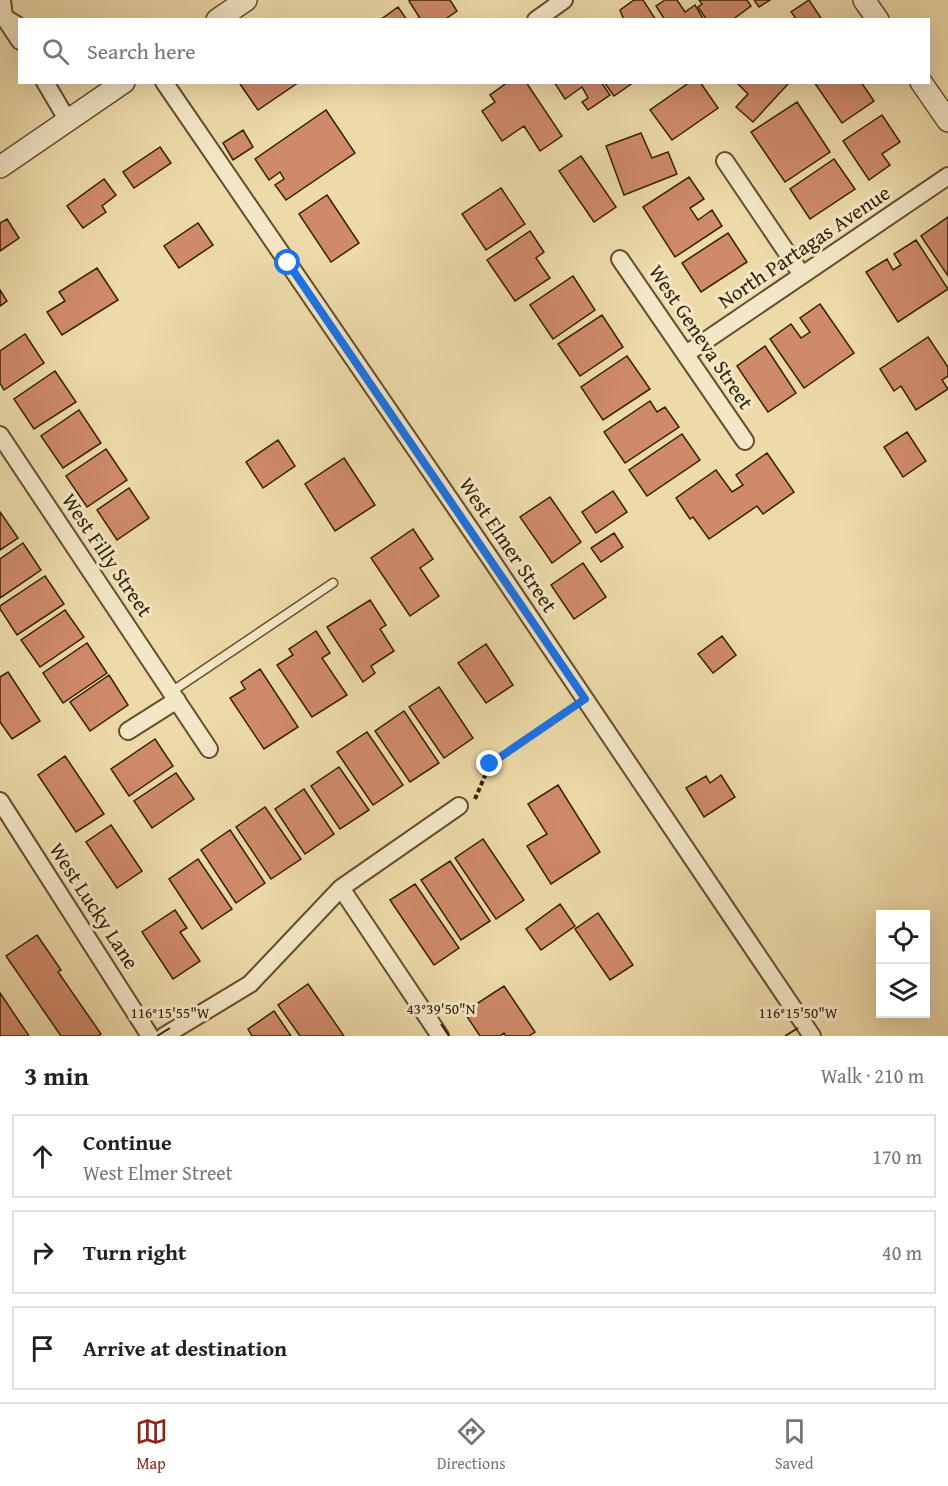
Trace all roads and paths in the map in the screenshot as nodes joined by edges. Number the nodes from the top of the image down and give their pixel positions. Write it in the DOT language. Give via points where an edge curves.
graph roads {
  1 [pos="246,0"];
  2 [pos="564,0"];
  3 [pos="864,0"];
  4 [pos="3,8"];
  5 [pos="220,18"];
  6 [pos="539,18"];
  7 [pos="877,18"];
  8 [pos="18,25"];
  9 [pos="18,37"];
  10 [pos="46,84"];
  11 [pos="165,84"];
  12 [pos="922,84"];
  13 [pos="113,85"];
  14 [pos="68,120"];
  15 [pos="948,121"];
  16 [pos="724,161"];
  17 [pos="0,167"];
  18 [pos="948,176"];
  19 [pos="620,259"];
  20 [pos="802,275"];
  21 [pos="686,354"];
  22 [pos="0,435"];
  23 [pos="745,441"];
  24 [pos="333,583"];
  25 [pos="174,696"];
  26 [pos="585,699"];
  27 [pos="128,731"];
  28 [pos="209,749"];
  29 [pos="0,801"];
  30 [pos="466,804"];
  31 [pos="341,888"];
  32 [pos="150,1036"];
  33 [pos="164,1036"];
  34 [pos="440,1036"];
  35 [pos="812,1036"];
  1 -- 5 [label="street"];
  2 -- 6 [label="street"];
  3 -- 7 [label="street"];
  4 -- 8 [label="street"];
  4 -- 9 [label="street"];
  10 -- 14 [label="street"];
  11 -- 26 [label="street, West Elmer Street"];
  12 -- 15 [label="street"];
  13 -- 14 [label="street"];
  14 -- 17 [label="street"];
  16 -- 20 [label="street"];
  18 -- 20 [label="street, North Partagas Avenue"];
  19 -- 21 [label="street, West Geneva Street"];
  20 -- 21 [label="street, North Partagas Avenue"];
  21 -- 23 [label="street, West Geneva Street"];
  22 -- 25 [label="street, West Filly Street"];
  24 -- 25 [label="lane"];
  25 -- 27 [label="street"];
  25 -- 28 [label="street, West Filly Street"];
  26 -- 30 [label="path" via="490,764"];
  26 -- 35 [label="street, West Elmer Street"];
  29 -- 32 [label="street, West Lucky Lane"];
  30 -- 31 [label="street"];
  31 -- 33 [label="street" via="250,984"];
  31 -- 34 [label="street"];
}
